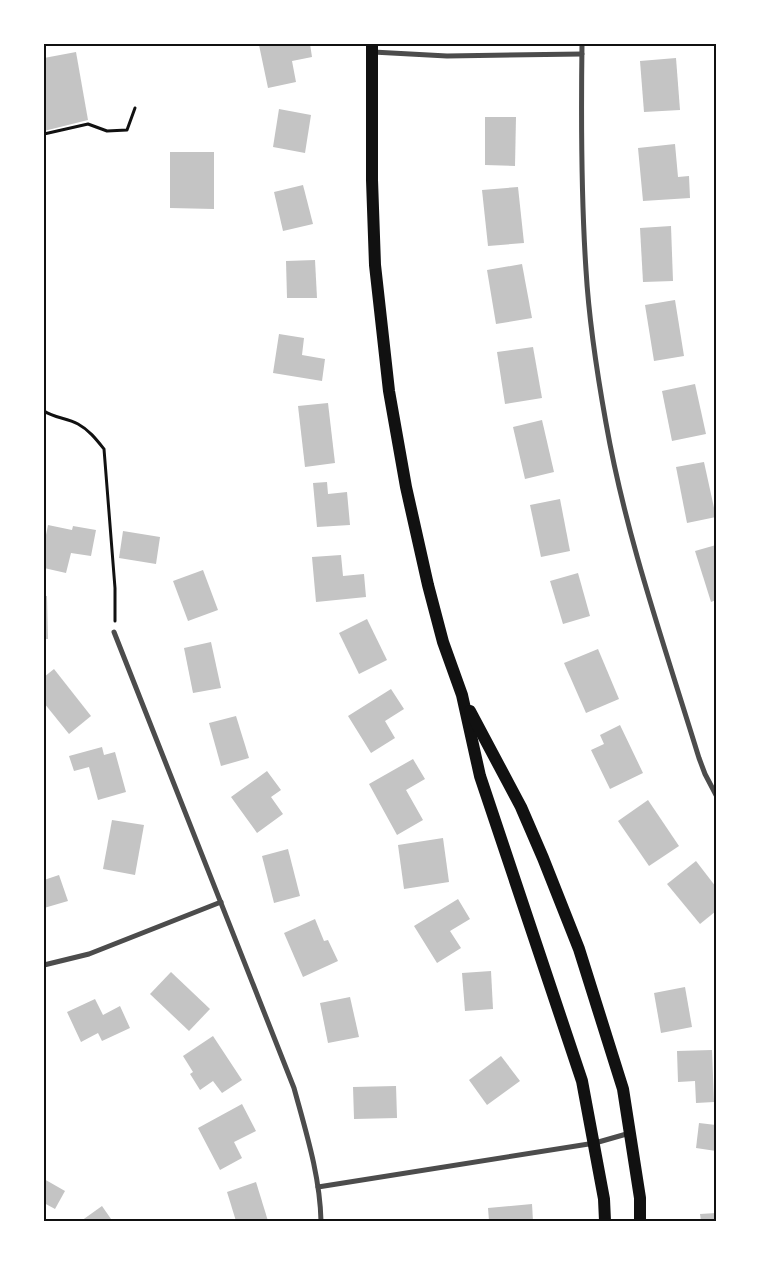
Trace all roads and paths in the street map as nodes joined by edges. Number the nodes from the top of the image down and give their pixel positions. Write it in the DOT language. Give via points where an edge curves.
graph roads {
  1 [pos="582,44"];
  2 [pos="372,48"];
  3 [pos="582,54"];
  4 [pos="135,108"];
  5 [pos="44,134"];
  6 [pos="44,411"];
  7 [pos="114,632"];
  8 [pos="462,695"];
  9 [pos="716,795"];
  10 [pos="222,902"];
  11 [pos="44,965"];
  12 [pos="631,1133"];
  13 [pos="594,1142"];
  14 [pos="318,1187"];
  15 [pos="321,1221"];
  16 [pos="605,1221"];
  17 [pos="640,1221"];
  1 -- 3 [label="street"];
  2 -- 3 [label="street" via="447,56"];
  2 -- 8 [label="main road" via="375,265 389,391 428,585 443,642"];
  3 -- 9 [label="street" via="582,193 586,272 606,425 638,564 699,758"];
  4 -- 5 [label="path" via="127,130 107,131 88,124"];
  6 -- 7 [label="path" via="92,433 104,449 115,588"];
  7 -- 10 [label="street"];
  8 -- 12 [label="main road" via="520,807 579,949 623,1089"];
  8 -- 13 [label="main road" via="480,776 582,1081"];
  10 -- 11 [label="street" via="89,954"];
  10 -- 14 [label="street" via="294,1088"];
  12 -- 13 [label="street"];
  12 -- 17 [label="main road"];
  13 -- 14 [label="street"];
  13 -- 16 [label="main road"];
  14 -- 15 [label="street"];
}
